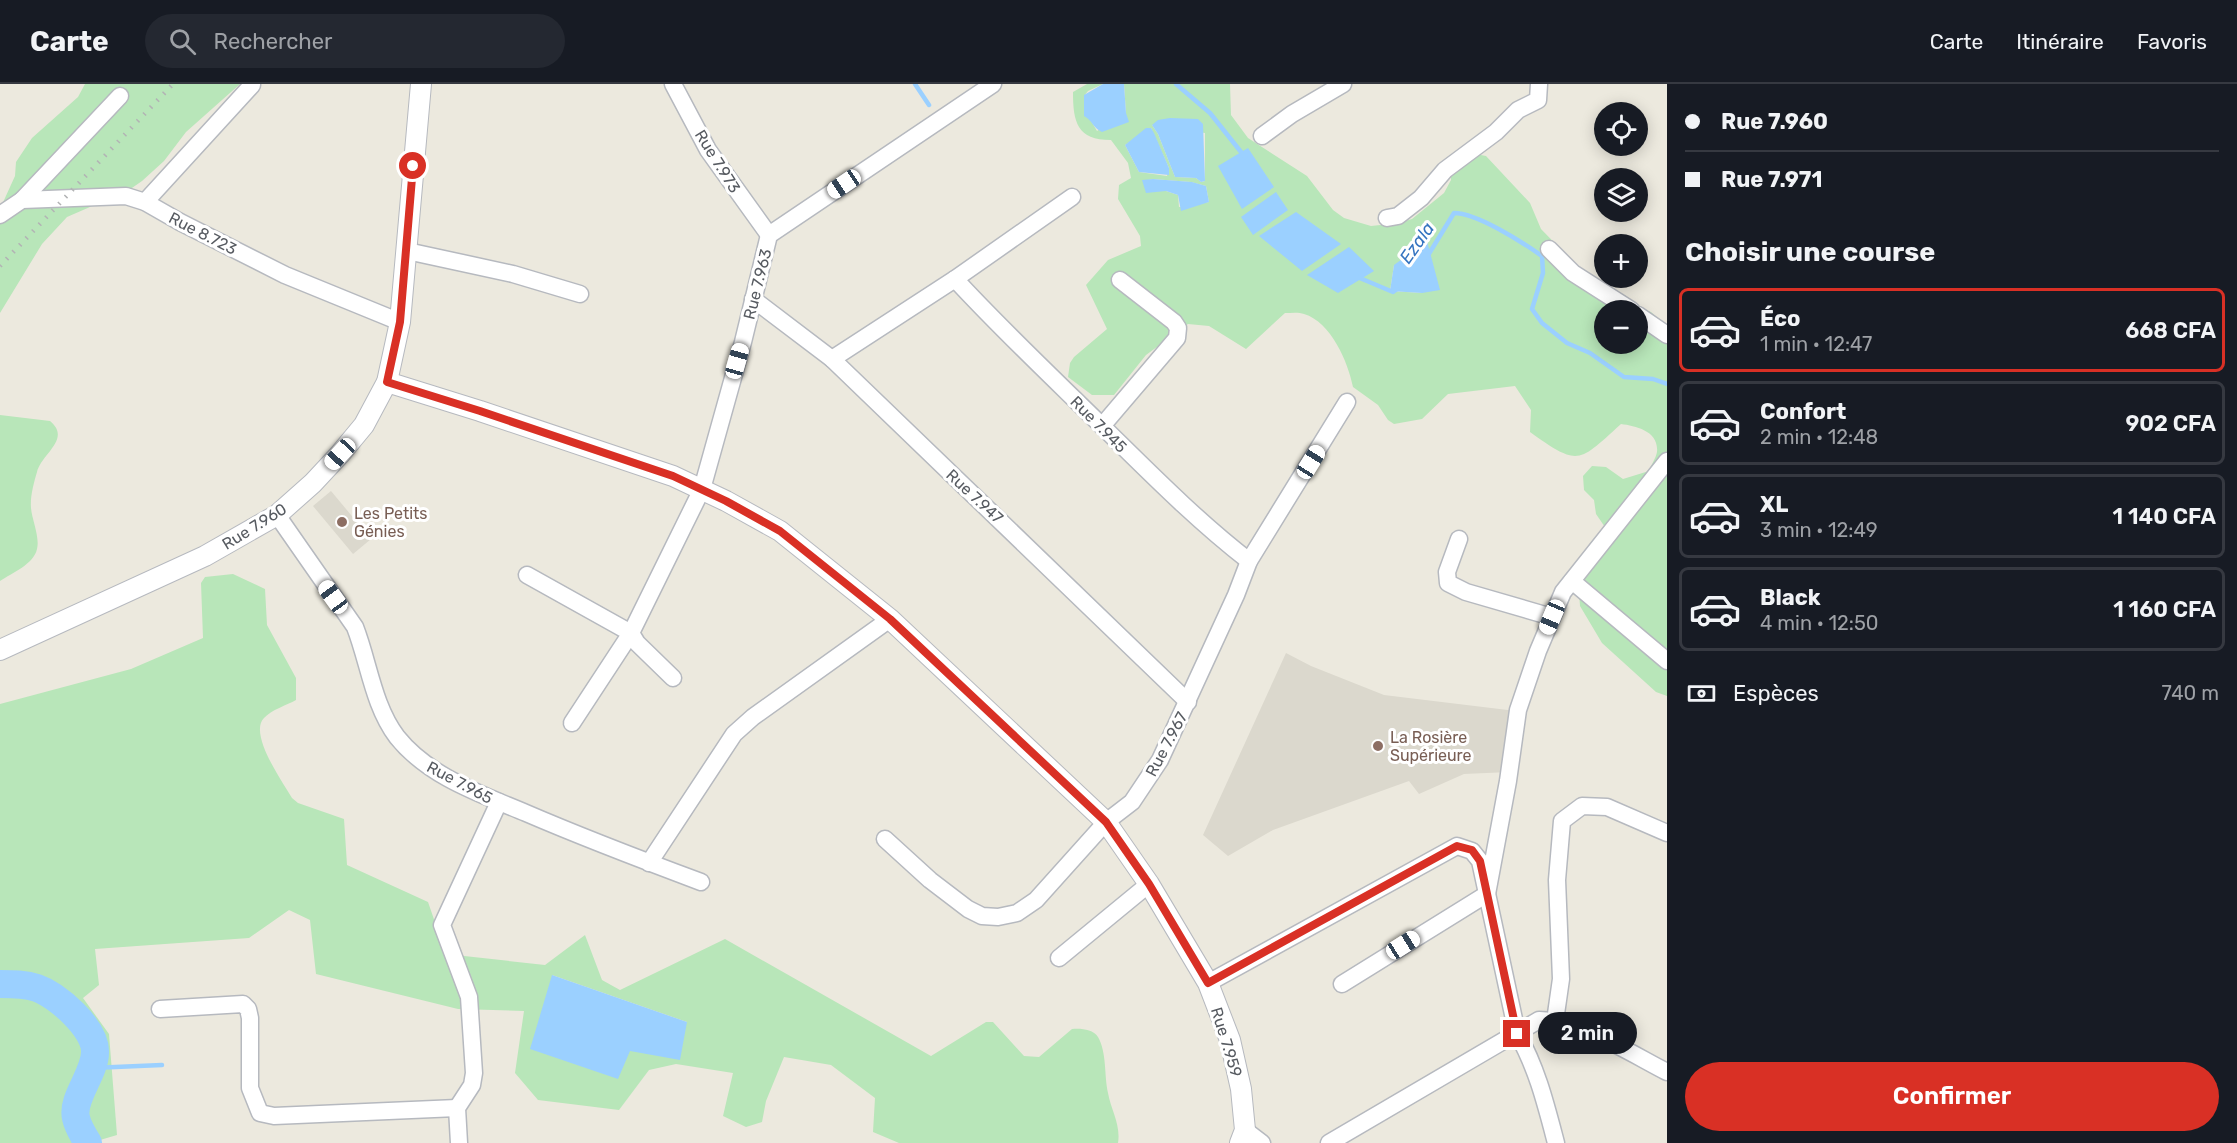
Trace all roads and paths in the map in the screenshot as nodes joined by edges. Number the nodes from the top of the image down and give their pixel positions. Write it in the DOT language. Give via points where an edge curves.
graph roads {
  1 [pos="421,84"];
  2 [pos="993,84"];
  3 [pos="1343,84"];
  4 [pos="1539,84"];
  5 [pos="252,85"];
  6 [pos="680,86"];
  7 [pos="120,96"];
  8 [pos="1262,136"];
  9 [pos="1072,197"];
  10 [pos="22,200"];
  11 [pos="145,202"];
  12 [pos="0,214"];
  13 [pos="1387,218"];
  14 [pos="769,235"];
  15 [pos="1549,249"];
  16 [pos="407,251"];
  17 [pos="955,279"];
  18 [pos="1120,280"];
  19 [pos="580,294"];
  20 [pos="753,299"];
  21 [pos="1615,300"];
  22 [pos="400,322"];
  23 [pos="1648,322"];
  24 [pos="1667,335"];
  25 [pos="832,360"];
  26 [pos="387,382"];
  27 [pos="1347,402"];
  28 [pos="1102,426"];
  29 [pos="1667,461"];
  30 [pos="702,489"];
  31 [pos="277,515"];
  32 [pos="1459,539"];
  33 [pos="1249,561"];
  34 [pos="526,575"];
  35 [pos="1572,581"];
  36 [pos="1552,617"];
  37 [pos="890,619"];
  38 [pos="631,633"];
  39 [pos="0,650"];
  40 [pos="1667,661"];
  41 [pos="673,678"];
  42 [pos="1188,702"];
  43 [pos="572,723"];
  44 [pos="499,802"];
  45 [pos="1106,822"];
  46 [pos="1667,833"];
  47 [pos="885,839"];
  48 [pos="649,863"];
  49 [pos="701,882"];
  50 [pos="1149,884"];
  51 [pos="1487,894"];
  52 [pos="1059,958"];
  53 [pos="1208,983"];
  54 [pos="1342,984"];
  55 [pos="160,1009"];
  56 [pos="1555,1021"];
  57 [pos="1517,1034"];
  58 [pos="1667,1072"];
  59 [pos="457,1108"];
  60 [pos="1242,1137"];
  61 [pos="459,1143"];
  62 [pos="1262,1143"];
  63 [pos="1329,1143"];
  64 [pos="1556,1143"];
  1 -- 16 [label="street, Rue 7.960"];
  2 -- 14 [label="street, Rue 7.963"];
  3 -- 8 [label="street"];
  4 -- 13 [label="street" via="1538,100 1518,110 1496,132 1445,170 1421,198 1398,216"];
  5 -- 11 [label="street"];
  6 -- 14 [label="street, Rue 7.973" via="708,150"];
  7 -- 10 [label="street"];
  9 -- 17 [label="street"];
  10 -- 11 [label="street, Rue 8.723" via="126,196"];
  10 -- 12 [label="street"];
  11 -- 22 [label="street, Rue 8.723" via="285,275"];
  14 -- 20 [label="street, Rue 7.963"];
  15 -- 21 [label="street" via="1573,273"];
  16 -- 19 [label="street" via="513,274"];
  16 -- 22 [label="street, Rue 7.960"];
  17 -- 25 [label="street"];
  17 -- 28 [label="street, Rue 7.945"];
  18 -- 28 [label="street" via="1174,322 1177,338"];
  20 -- 25 [label="street, Rue 7.947"];
  20 -- 30 [label="street, Rue 7.963"];
  22 -- 26 [label="street, Rue 7.960"];
  23 -- 24 [label="street"];
  25 -- 42 [label="street, Rue 7.947"];
  26 -- 30 [label="street, Rue 7.959" via="639,464"];
  26 -- 31 [label="street, Rue 7.960" via="364,424 340,454"];
  27 -- 33 [label="street, Rue 7.967"];
  28 -- 33 [label="street, Rue 7.945"];
  29 -- 35 [label="street"];
  30 -- 37 [label="street, Rue 7.959" via="780,531"];
  30 -- 38 [label="street, Rue 7.963"];
  31 -- 39 [label="street, Rue 7.960" via="205,556"];
  31 -- 44 [label="street, Rue 7.965" via="355,627 381,711 398,737 418,759"];
  32 -- 36 [label="street" via="1447,572 1448,583"];
  33 -- 42 [label="street, Rue 7.967"];
  34 -- 38 [label="street"];
  35 -- 36 [label="street"];
  35 -- 40 [label="street"];
  36 -- 51 [label="street" via="1518,710"];
  37 -- 45 [label="street, Rue 7.959"];
  37 -- 48 [label="street" via="735,734"];
  38 -- 41 [label="street"];
  38 -- 43 [label="street, Rue 7.963"];
  42 -- 45 [label="street, Rue 7.967" via="1150,776 1132,802"];
  44 -- 48 [label="street, Rue 7.965"];
  44 -- 59 [label="street" via="442,926 469,997 474,1073 472,1085"];
  45 -- 47 [label="street, Rue 7.967" via="1036,900 1017,913 998,917 982,916 968,909"];
  45 -- 50 [label="street, Rue 7.959"];
  46 -- 56 [label="street" via="1607,807 1582,806 1562,821 1557,880 1561,979"];
  48 -- 49 [label="street, Rue 7.965"];
  50 -- 52 [label="street"];
  50 -- 53 [label="street, Rue 7.959"];
  51 -- 53 [label="street" via="1480,861 1472,850 1457,846"];
  51 -- 54 [label="street"];
  51 -- 57 [label="street"];
  53 -- 60 [label="street, Rue 7.959" via="1230,1040 1241,1089"];
  55 -- 59 [label="street" via="243,1004 249,1009 250,1088 260,1113 274,1116"];
  56 -- 57 [label="street" via="1539,1020"];
  56 -- 58 [label="street" via="1605,1040"];
  57 -- 63 [label="street"];
  57 -- 64 [label="street" via="1543,1090"];
  59 -- 61 [label="street"];
  60 -- 62 [label="street"];
}
